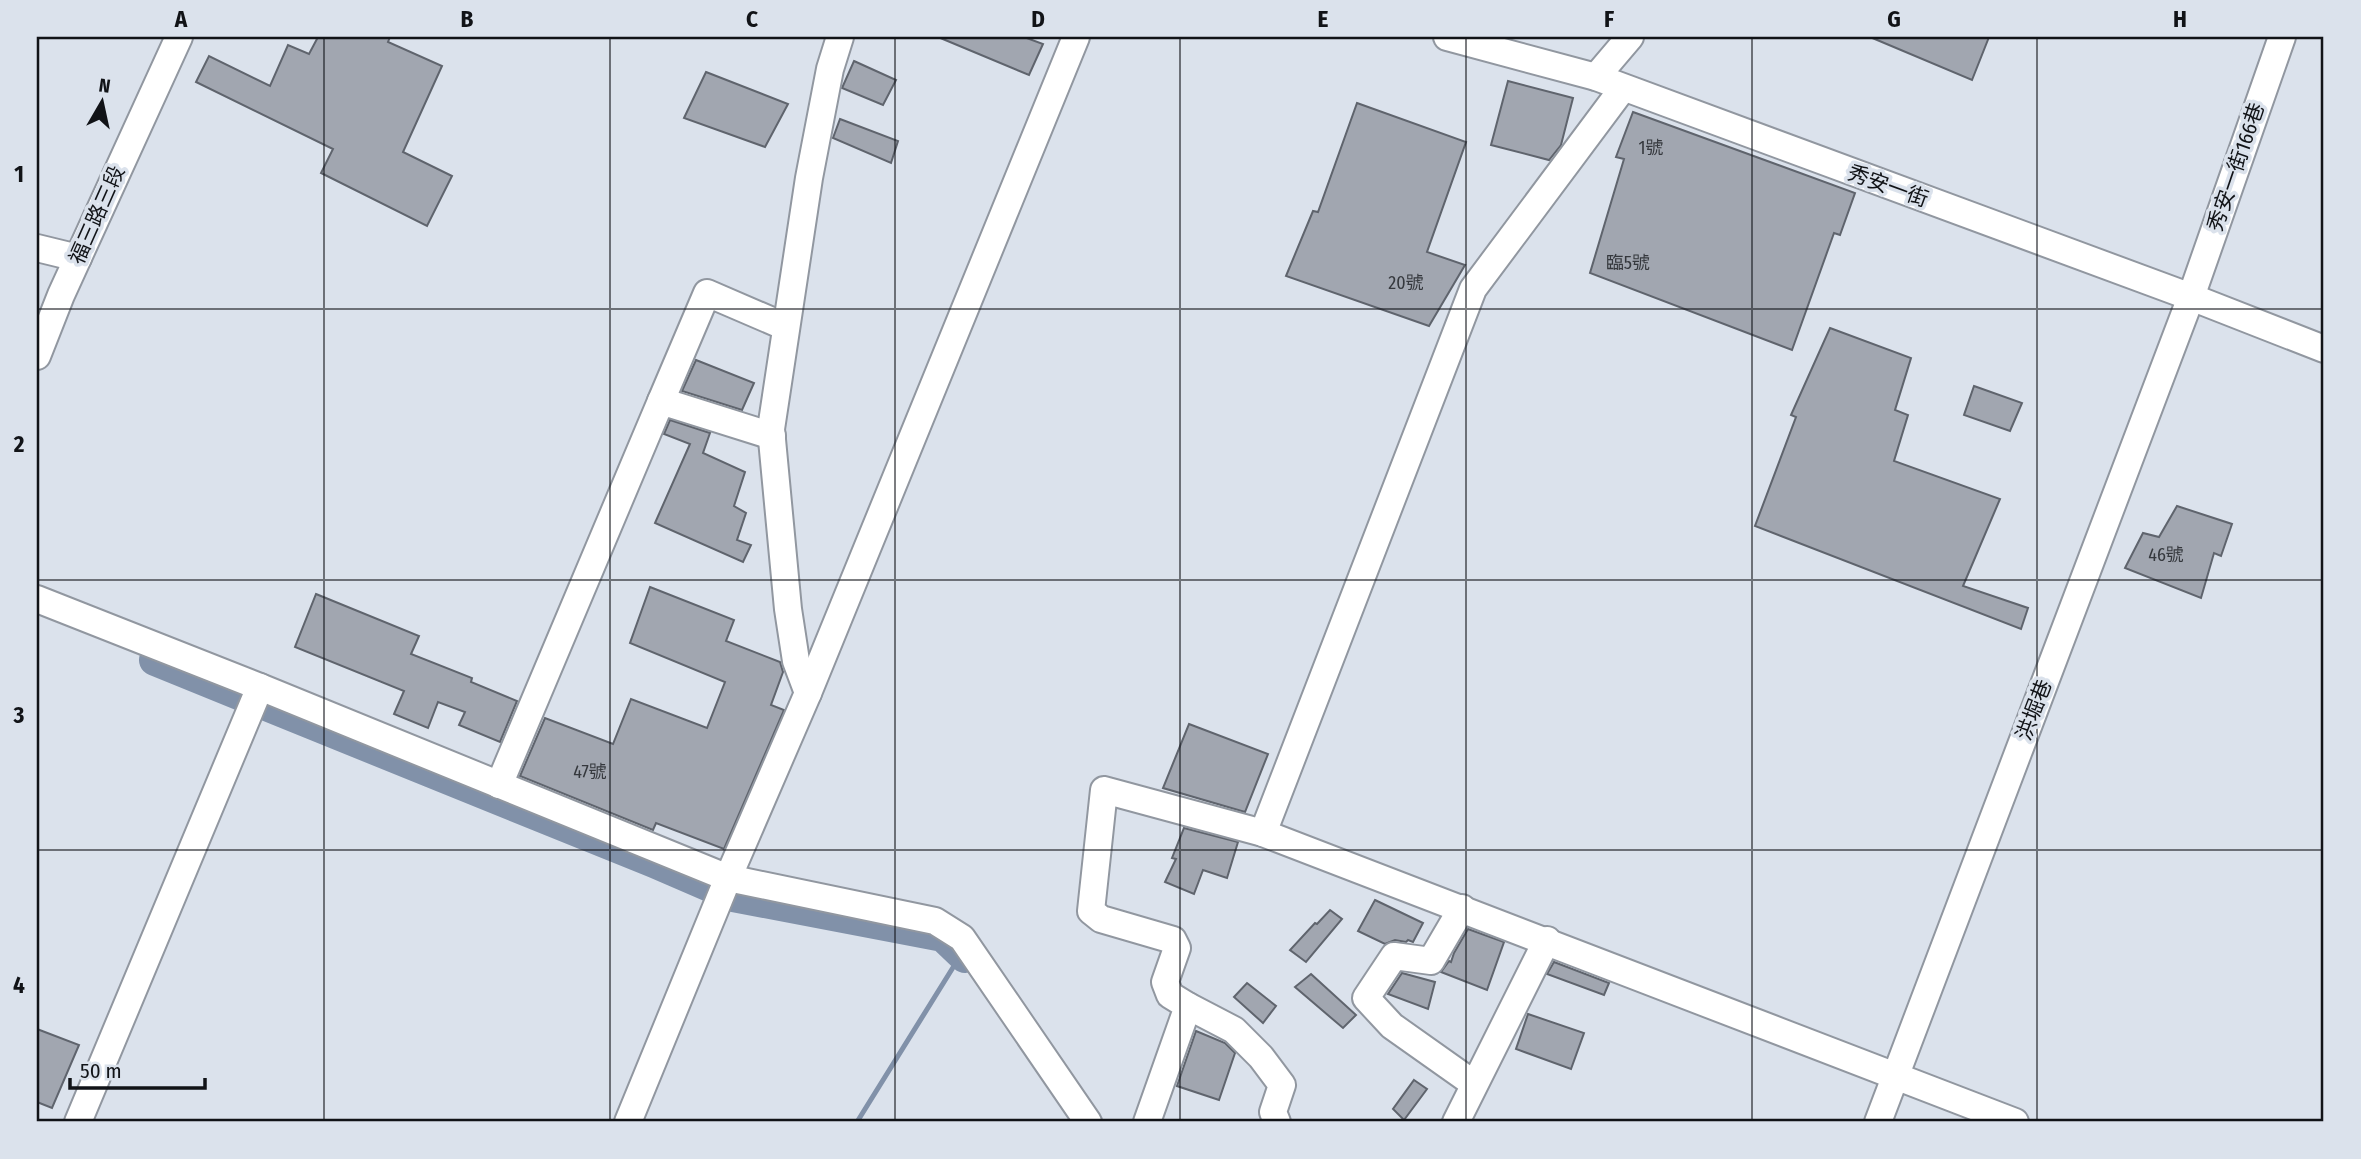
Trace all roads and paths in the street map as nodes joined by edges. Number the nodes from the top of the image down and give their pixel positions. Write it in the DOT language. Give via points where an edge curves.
graph roads {
  1 [pos="179,37"];
  2 [pos="840,37"];
  3 [pos="1076,37"];
  4 [pos="1447,37"];
  5 [pos="1630,37"];
  6 [pos="2282,37"];
  7 [pos="1596,78"];
  8 [pos="1623,88"];
  9 [pos="37,248"];
  10 [pos="78,258"];
  11 [pos="2191,297"];
  12 [pos="786,327"];
  13 [pos="2324,349"];
  14 [pos="37,356"];
  15 [pos="661,401"];
  16 [pos="772,436"];
  17 [pos="37,599"];
  18 [pos="260,687"];
  19 [pos="808,693"];
  20 [pos="499,785"];
  21 [pos="1263,832"];
  22 [pos="728,877"];
  23 [pos="1462,908"];
  24 [pos="1547,940"];
  25 [pos="1188,1006"];
  26 [pos="1895,1077"];
  27 [pos="1475,1084"];
  28 [pos="78,1122"];
  29 [pos="628,1122"];
  30 [pos="1088,1122"];
  31 [pos="1147,1122"];
  32 [pos="1277,1122"];
  33 [pos="1456,1122"];
  34 [pos="1878,1122"];
  35 [pos="2015,1122"];
  1 -- 10 [label="street, 福三路三段"];
  2 -- 12 [label="street" via="809,178"];
  3 -- 19 [label="street"];
  4 -- 7 [label="street, 秀安一街"];
  5 -- 7 [label="street"];
  6 -- 11 [label="street, 秀安一街166巷"];
  7 -- 8 [label="street, 秀安一街"];
  8 -- 11 [label="street, 秀安一街"];
  8 -- 21 [label="street" via="1473,289"];
  9 -- 10 [label="street"];
  10 -- 14 [label="street, 福三路三段"];
  11 -- 13 [label="street, 秀安一街"];
  11 -- 26 [label="street, 洪堀巷"];
  12 -- 15 [label="street" via="707,293"];
  12 -- 16 [label="street"];
  15 -- 16 [label="street"];
  15 -- 20 [label="street"];
  16 -- 19 [label="street" via="788,609 796,661"];
  17 -- 18 [label="street"];
  18 -- 20 [label="street"];
  18 -- 28 [label="street"];
  19 -- 22 [label="street"];
  20 -- 22 [label="street"];
  21 -- 23 [label="street"];
  21 -- 25 [label="street" via="1104,790 1091,911 1101,919 1173,940 1177,948 1165,982 1170,995"];
  22 -- 29 [label="street"];
  22 -- 30 [label="street" via="935,920 962,938"];
  23 -- 24 [label="street"];
  23 -- 27 [label="street" via="1431,961 1394,956 1366,998 1392,1026"];
  24 -- 26 [label="street"];
  24 -- 27 [label="street"];
  25 -- 31 [label="street"];
  25 -- 32 [label="street" via="1234,1030 1261,1057 1282,1085 1273,1112"];
  26 -- 34 [label="street, 洪堀巷"];
  26 -- 35 [label="street"];
  27 -- 33 [label="street"];
}
